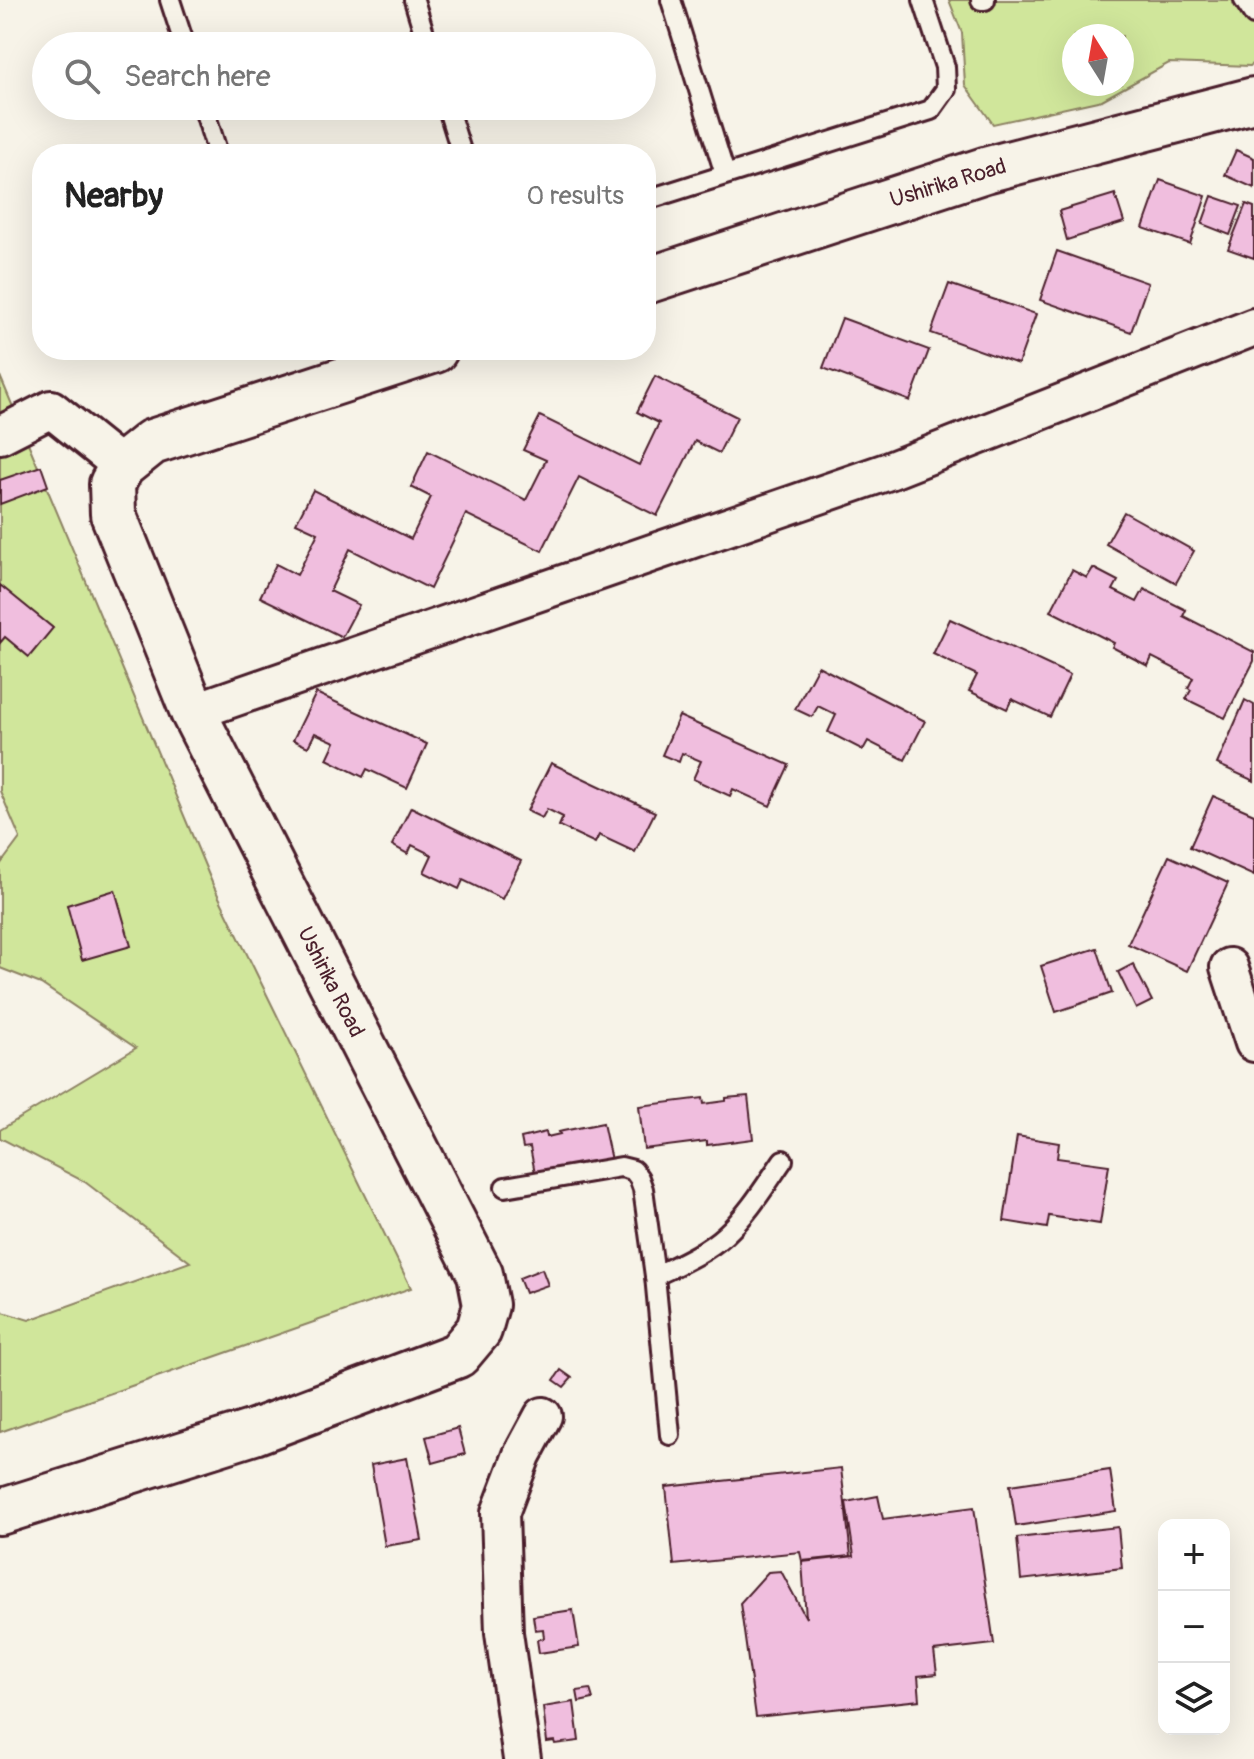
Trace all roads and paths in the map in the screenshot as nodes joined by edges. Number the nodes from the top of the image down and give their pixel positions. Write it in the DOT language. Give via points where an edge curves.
graph roads {
  1 [pos="170,0"];
  2 [pos="414,0"];
  3 [pos="671,0"];
  4 [pos="923,0"];
  5 [pos="1244,0"];
  6 [pos="1254,15"];
  7 [pos="180,32"];
  8 [pos="424,32"];
  9 [pos="1254,100"];
  10 [pos="207,120"];
  11 [pos="451,120"];
  12 [pos="215,144"];
  13 [pos="459,144"];
  14 [pos="725,174"];
  15 [pos="656,197"];
  16 [pos="656,278"];
  17 [pos="1254,327"];
  18 [pos="404,360"];
  19 [pos="0,435"];
  20 [pos="122,466"];
  21 [pos="193,712"];
  22 [pos="1229,967"];
  23 [pos="1254,1043"];
  24 [pos="783,1160"];
  25 [pos="505,1187"];
  26 [pos="655,1276"];
  27 [pos="543,1416"];
  28 [pos="670,1435"];
  29 [pos="0,1512"];
  30 [pos="522,1759"];
  1 -- 7 [label="lane"];
  2 -- 8 [label="lane"];
  3 -- 14 [label="lane"];
  4 -- 14 [label="lane" via="945,67 946,89 931,110"];
  5 -- 6 [label="lane"];
  9 -- 16 [label="street, Ushirika Road" via="985,170"];
  10 -- 12 [label="lane"];
  11 -- 13 [label="lane"];
  14 -- 15 [label="lane"];
  17 -- 21 [label="street" via="889,471"];
  18 -- 20 [label="street" via="152,442"];
  19 -- 20 [label="street" via="51,409"];
  20 -- 21 [label="street, Ushirika Road" via="112,484 113,514"];
  21 -- 29 [label="street, Ushirika Road" via="480,1274 486,1305 479,1330 458,1355 254,1432"];
  22 -- 23 [label="street"];
  24 -- 26 [label="lane" via="724,1236"];
  25 -- 26 [label="lane" via="621,1167 633,1170 643,1189"];
  26 -- 28 [label="lane"];
  27 -- 30 [label="street" via="500,1513 504,1633"];
}
